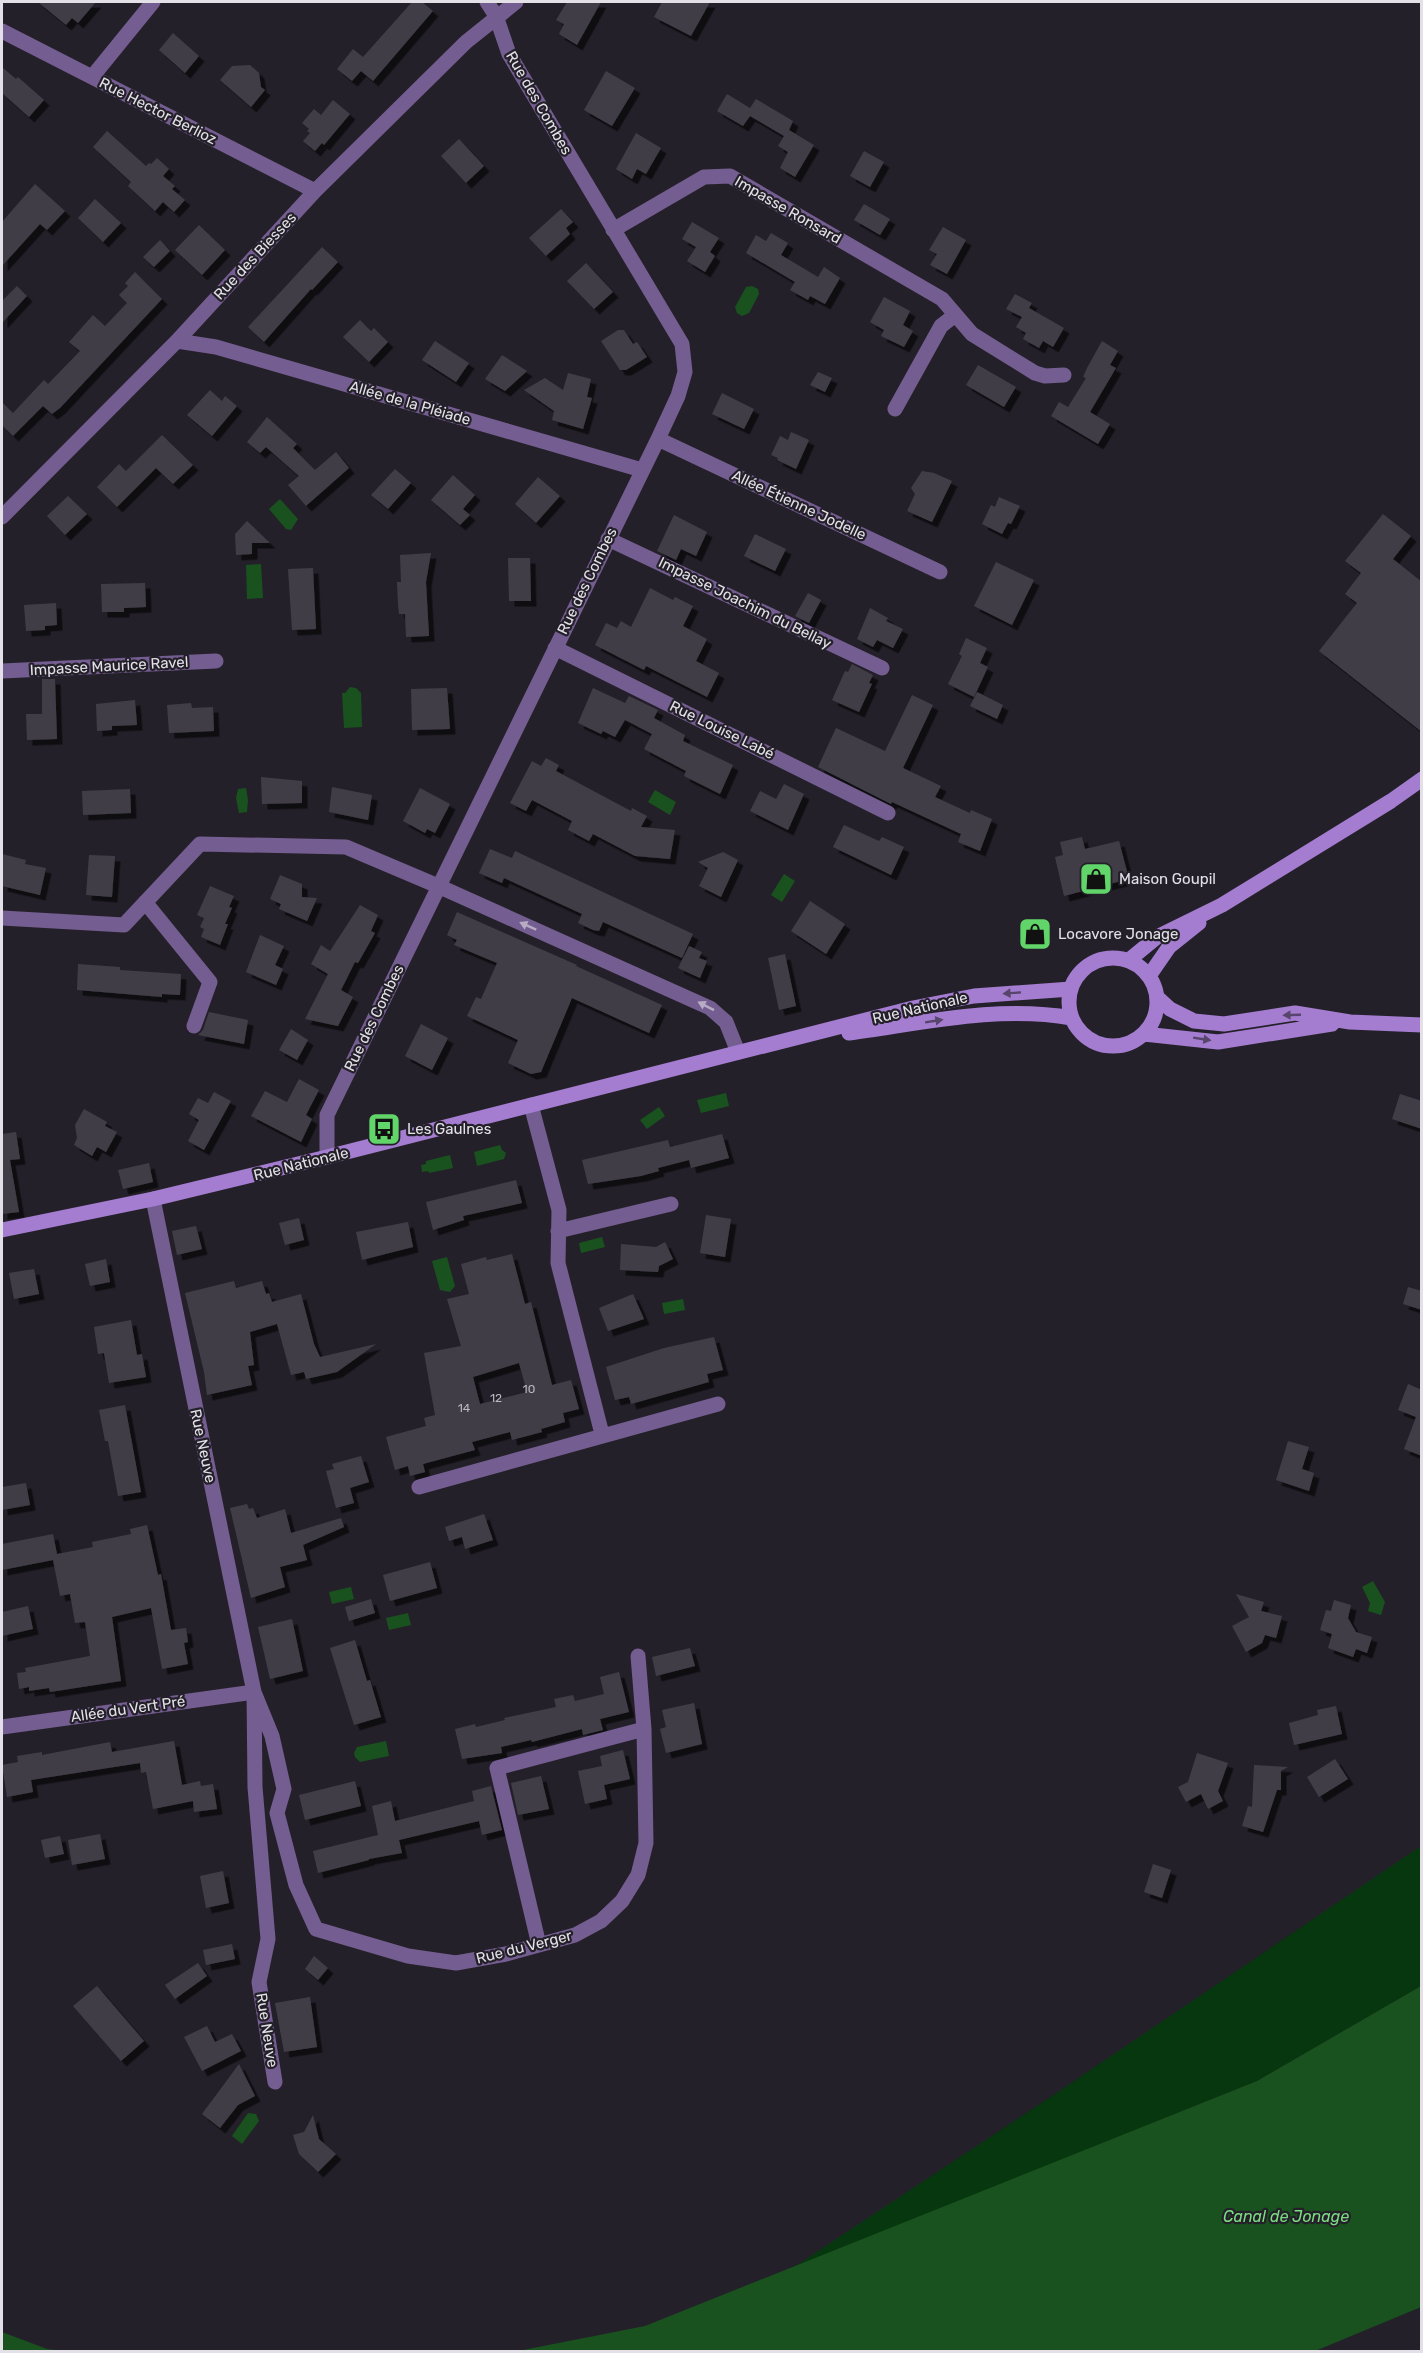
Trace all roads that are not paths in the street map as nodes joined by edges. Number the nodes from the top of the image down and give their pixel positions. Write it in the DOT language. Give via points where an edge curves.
graph roads {
  1 [pos="153,2"];
  2 [pos="487,2"];
  3 [pos="516,2"];
  4 [pos="496,16"];
  5 [pos="2,31"];
  6 [pos="92,77"];
  7 [pos="315,191"];
  8 [pos="613,230"];
  9 [pos="955,315"];
  10 [pos="177,341"];
  11 [pos="1064,375"];
  12 [pos="895,409"];
  13 [pos="658,438"];
  14 [pos="642,470"];
  15 [pos="2,517"];
  16 [pos="608,539"];
  17 [pos="940,572"];
  18 [pos="555,648"];
  19 [pos="216,661"];
  20 [pos="882,668"];
  21 [pos="2,671"];
  22 [pos="1422,779"];
  23 [pos="888,813"];
  24 [pos="438,886"];
  25 [pos="145,902"];
  26 [pos="1222,905"];
  27 [pos="2,918"];
  28 [pos="1129,960"];
  29 [pos="1149,976"];
  30 [pos="1071,989"];
  31 [pos="1158,998"];
  32 [pos="1072,1018"];
  33 [pos="1350,1022"];
  34 [pos="1422,1025"];
  35 [pos="194,1026"];
  36 [pos="1144,1034"];
  37 [pos="772,1043"];
  38 [pos="738,1052"];
  39 [pos="531,1105"];
  40 [pos="327,1157"];
  41 [pos="153,1199"];
  42 [pos="671,1204"];
  43 [pos="2,1230"];
  44 [pos="558,1231"];
  45 [pos="718,1404"];
  46 [pos="602,1434"];
  47 [pos="419,1487"];
  48 [pos="638,1656"];
  49 [pos="254,1692"];
  50 [pos="2,1727"];
  51 [pos="644,1729"];
  52 [pos="284,1789"];
  53 [pos="539,1945"];
  54 [pos="276,2082"];
  1 -- 6 [label="street"];
  2 -- 4 [label="street, Rue des Combes"];
  3 -- 4 [label="street, Rue des Biesses"];
  4 -- 7 [label="street, Rue des Biesses"];
  4 -- 8 [label="street, Rue des Combes" via="509,54"];
  5 -- 6 [label="street, Rue Hector Berlioz"];
  6 -- 7 [label="street, Rue Hector Berlioz"];
  7 -- 10 [label="street, Rue des Biesses"];
  8 -- 9 [label="street, Impasse Ronsard" via="704,177 730,176 942,299"];
  8 -- 13 [label="street, Rue des Combes" via="682,345 685,372"];
  9 -- 11 [label="street, Impasse Ronsard" via="972,334 1035,373"];
  9 -- 12 [label="street" via="940,326"];
  10 -- 14 [label="street, Allée de la Pléiade" via="216,346"];
  10 -- 15 [label="street, Rue des Biesses"];
  13 -- 14 [label="street, Rue des Combes"];
  13 -- 17 [label="street, Allée Étienne Jodelle"];
  14 -- 16 [label="street, Rue des Combes"];
  16 -- 18 [label="street, Rue des Combes"];
  16 -- 20 [label="street, Impasse Joachim du Bellay"];
  18 -- 23 [label="street, Rue Louise Labé"];
  18 -- 24 [label="street, Rue des Combes"];
  19 -- 21 [label="street, Impasse Maurice Ravel"];
  22 -- 26 [label="main road"];
  24 -- 25 [label="street" via="346,847 200,844"];
  38 -- 24 [label="street, one-way" via="726,1022 710,1008"];
  24 -- 40 [label="street, Rue des Combes" via="327,1115"];
  25 -- 27 [label="street" via="124,925"];
  25 -- 35 [label="street" via="210,982"];
  26 -- 28 [label="main road" via="1157,937"];
  26 -- 29 [label="main road" via="1169,947"];
  28 -- 29 [label="main road"];
  28 -- 30 [label="main road" via="1118,957 1094,962 1084,969"];
  29 -- 31 [label="main road"];
  30 -- 32 [label="main road"];
  30 -- 37 [label="main road, Rue Nationale, one-way" via="974,996"];
  33 -- 31 [label="main road, one-way" via="1295,1013 1224,1024 1194,1021"];
  31 -- 36 [label="main road" via="1156,1014"];
  32 -- 36 [label="main road" via="1084,1034 1101,1044 1120,1045"];
  37 -- 32 [label="main road, Rue Nationale, one-way" via="976,1015 1038,1013"];
  33 -- 34 [label="main road"];
  36 -- 33 [label="main road, one-way" via="1218,1042"];
  37 -- 38 [label="main road, Rue Nationale"];
  38 -- 39 [label="main road, Rue Nationale"];
  39 -- 40 [label="main road, Rue Nationale"];
  39 -- 44 [label="street" via="559,1210"];
  40 -- 41 [label="main road, Rue Nationale"];
  41 -- 43 [label="main road, Rue Nationale"];
  41 -- 49 [label="street, Rue Neuve"];
  42 -- 44 [label="street"];
  44 -- 46 [label="street" via="558,1263"];
  45 -- 46 [label="street"];
  46 -- 47 [label="street"];
  48 -- 51 [label="street, Rue du Verger"];
  49 -- 50 [label="street, Allée du Vert Pré"];
  49 -- 52 [label="street, Rue Neuve" via="272,1736"];
  49 -- 54 [label="street, Rue Neuve" via="255,1788 268,1939 259,1982"];
  51 -- 53 [label="street, Rue du Verger" via="646,1844 638,1875 622,1901 601,1921 575,1935"];
  51 -- 53 [label="street" via="497,1768"];
  52 -- 53 [label="street, Rue du Verger" via="277,1813 296,1885 316,1929 408,1956 456,1963"];
}
